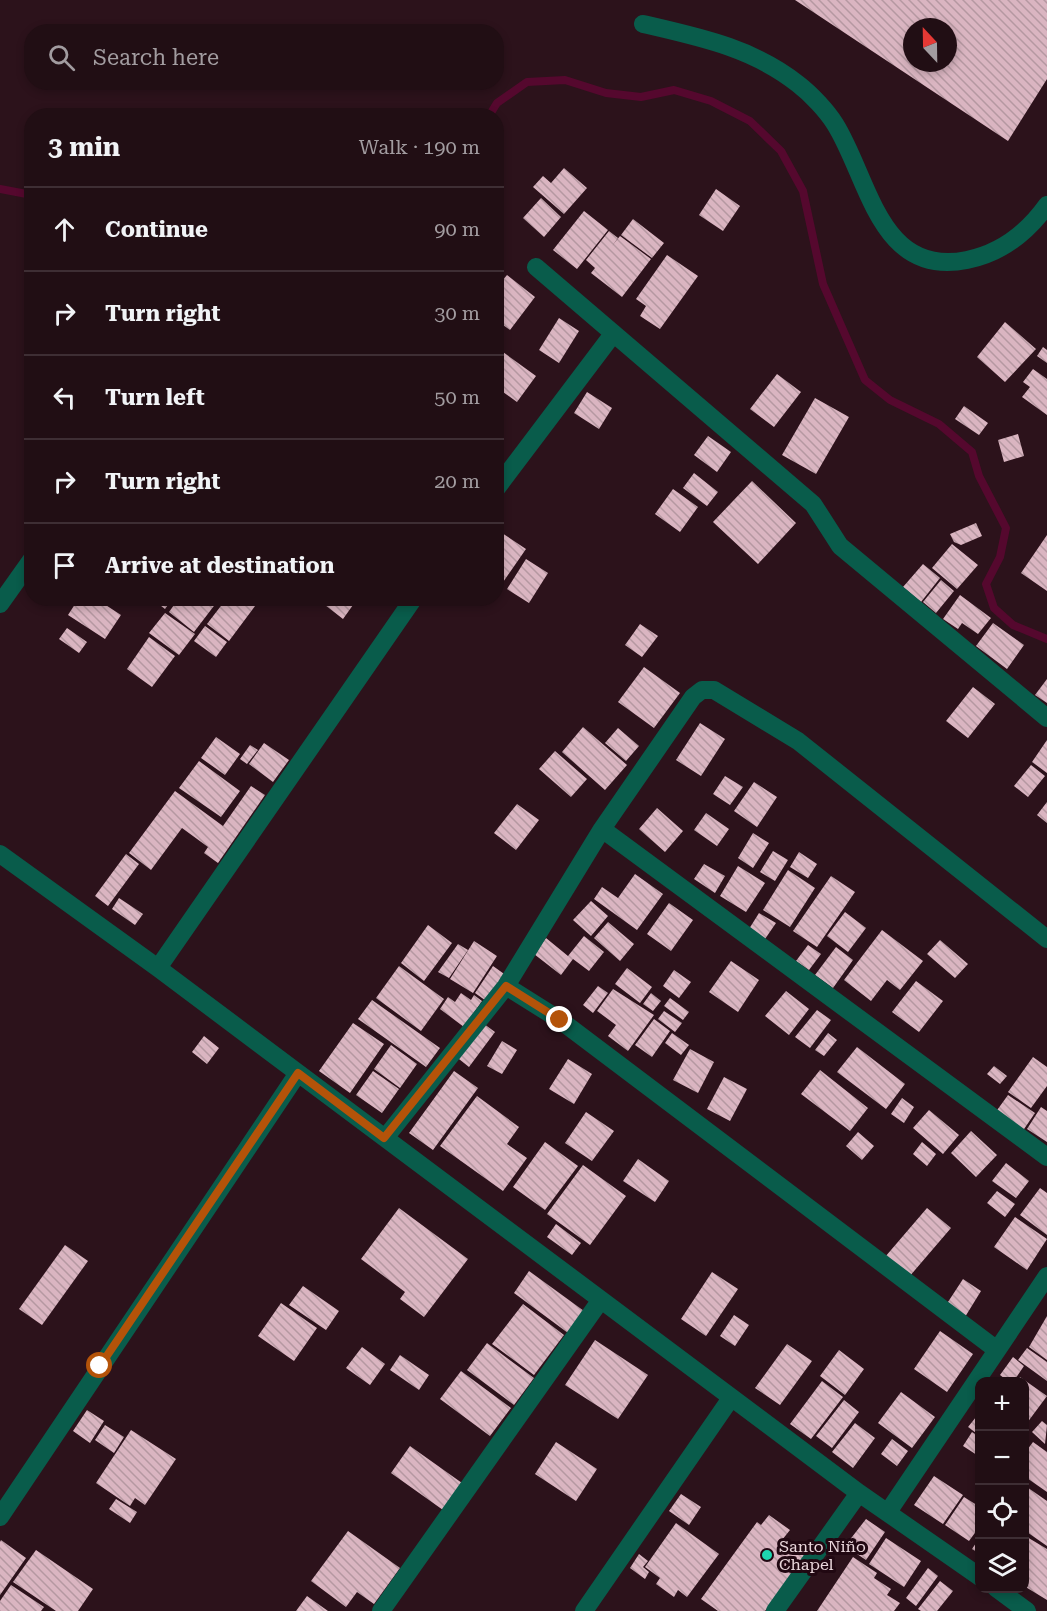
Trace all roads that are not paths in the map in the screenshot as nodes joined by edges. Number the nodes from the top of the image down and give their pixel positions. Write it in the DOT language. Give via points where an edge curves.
graph roads {
  1 [pos="643,24"];
  2 [pos="1047,205"];
  3 [pos="536,267"];
  4 [pos="614,334"];
  5 [pos="504,478"];
  6 [pos="24,570"];
  7 [pos="0,604"];
  8 [pos="408,606"];
  9 [pos="1047,718"];
  10 [pos="602,829"];
  11 [pos="0,854"];
  12 [pos="1047,939"];
  13 [pos="158,968"];
  14 [pos="506,986"];
  15 [pos="298,1073"];
  16 [pos="384,1138"];
  17 [pos="1047,1157"];
  18 [pos="1047,1276"];
  19 [pos="600,1301"];
  20 [pos="997,1350"];
  21 [pos="731,1398"];
  22 [pos="859,1493"];
  23 [pos="888,1512"];
  24 [pos="0,1517"];
  25 [pos="975,1573"];
  26 [pos="1003,1593"];
  27 [pos="381,1611"];
  28 [pos="584,1611"];
  29 [pos="775,1611"];
  30 [pos="1027,1611"];
  1 -- 2 [label="street" via="716,41 756,56 800,85 835,124 875,212 905,249 926,260 950,263 980,257 1009,244 1035,222"];
  3 -- 4 [label="street"];
  4 -- 5 [label="street"];
  4 -- 9 [label="street" via="813,504 840,546"];
  6 -- 7 [label="street"];
  8 -- 13 [label="street"];
  10 -- 12 [label="street" via="693,697 702,690 714,690 798,741"];
  10 -- 14 [label="street"];
  10 -- 17 [label="street"];
  11 -- 13 [label="street"];
  13 -- 15 [label="street"];
  14 -- 16 [label="street"];
  14 -- 20 [label="street" via="560,1020"];
  15 -- 16 [label="street"];
  15 -- 24 [label="street"];
  16 -- 19 [label="street"];
  18 -- 20 [label="street"];
  19 -- 21 [label="street"];
  19 -- 27 [label="street"];
  20 -- 23 [label="street"];
  21 -- 22 [label="street"];
  21 -- 28 [label="street"];
  22 -- 23 [label="street"];
  22 -- 29 [label="street"];
  23 -- 25 [label="street"];
  26 -- 30 [label="street"];
}
